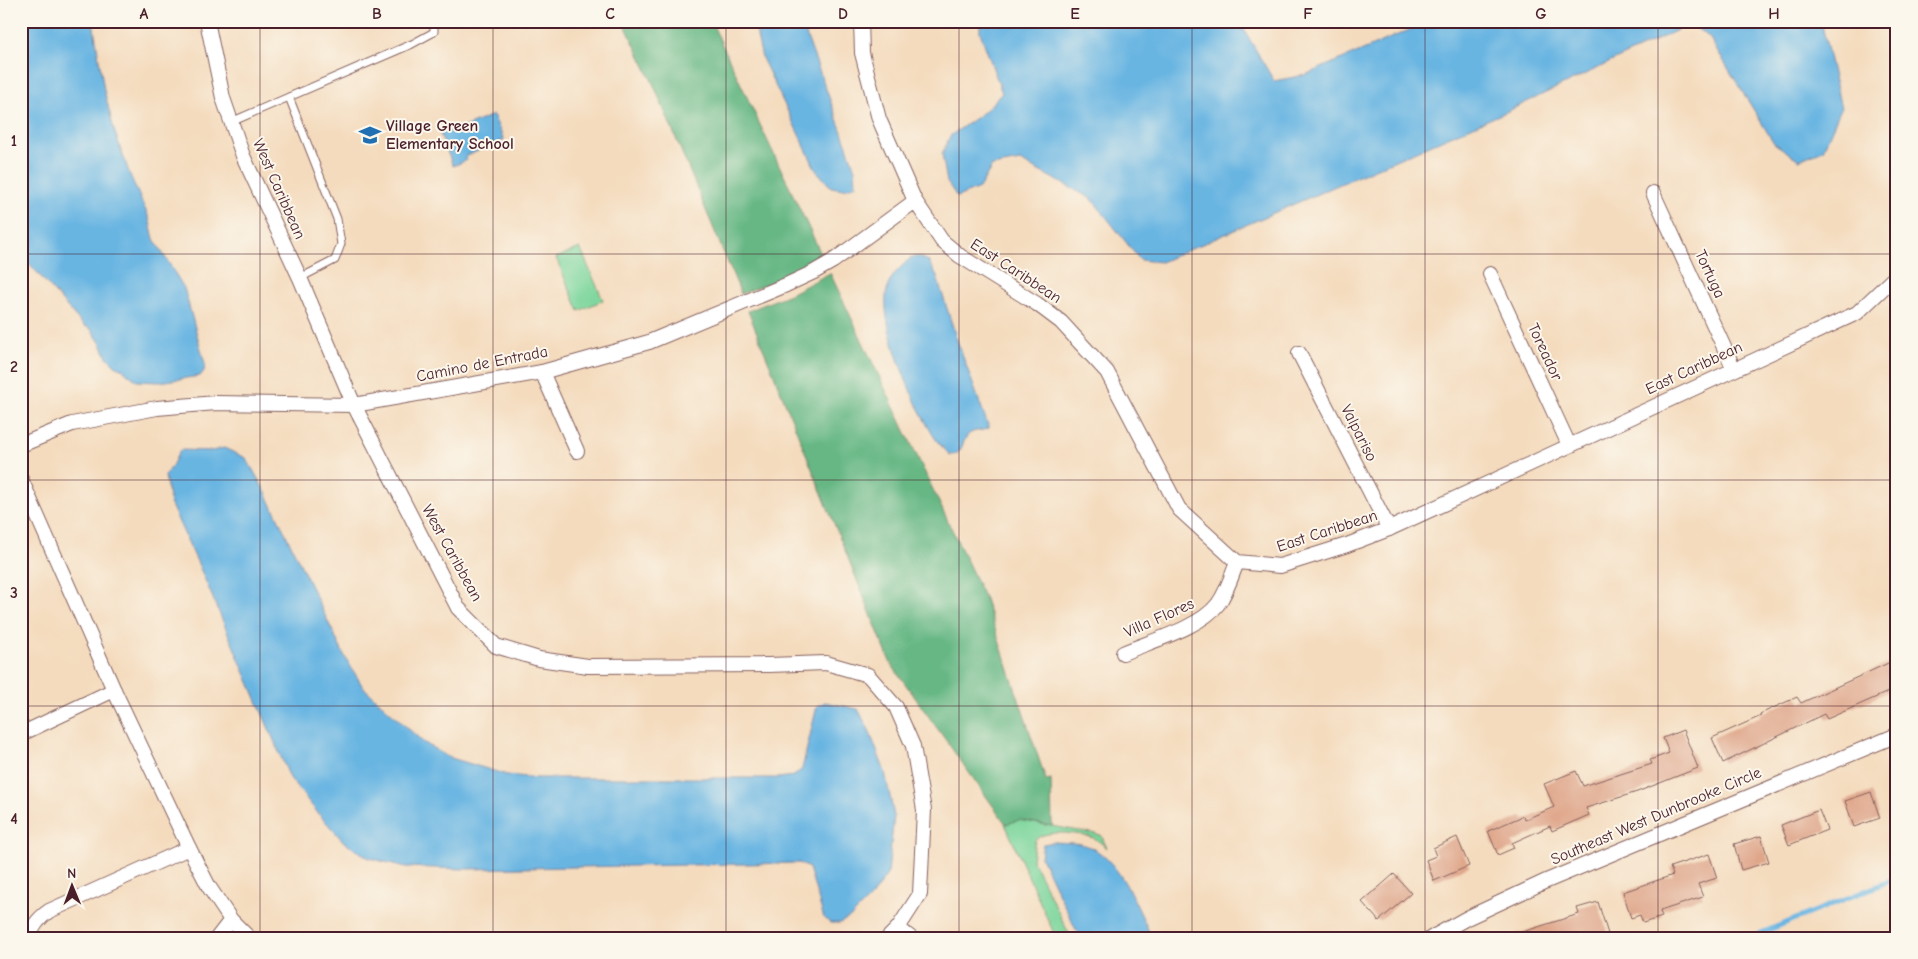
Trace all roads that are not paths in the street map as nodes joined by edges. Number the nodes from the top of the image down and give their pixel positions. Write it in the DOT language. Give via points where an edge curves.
graph roads {
  1 [pos="207,21"];
  2 [pos="434,21"];
  3 [pos="861,21"];
  4 [pos="289,97"];
  5 [pos="231,122"];
  6 [pos="1653,193"];
  7 [pos="915,201"];
  8 [pos="1490,274"];
  9 [pos="1897,275"];
  10 [pos="300,278"];
  11 [pos="1299,353"];
  12 [pos="1734,369"];
  13 [pos="542,372"];
  14 [pos="354,405"];
  15 [pos="21,445"];
  16 [pos="1569,445"];
  17 [pos="577,450"];
  18 [pos="21,479"];
  19 [pos="1388,529"];
  20 [pos="1237,562"];
  21 [pos="1123,653"];
  22 [pos="114,690"];
  23 [pos="21,734"];
  24 [pos="1897,735"];
  25 [pos="189,848"];
  26 [pos="231,920"];
  27 [pos="898,928"];
  28 [pos="29,938"];
  29 [pos="216,938"];
  30 [pos="249,938"];
  31 [pos="888,938"];
  32 [pos="911,938"];
  33 [pos="1431,938"];
  1 -- 5 [label="street, West Caribbean"];
  2 -- 4 [label="lane" via="434,32 412,44"];
  3 -- 7 [label="street, East Caribbean" via="862,53 879,119"];
  4 -- 5 [label="lane"];
  4 -- 10 [label="lane" via="337,219 342,244 336,260"];
  5 -- 10 [label="street, West Caribbean" via="243,156"];
  6 -- 12 [label="street, Tortuga"];
  7 -- 13 [label="street, Camino de Entrada" via="833,261 786,286 649,342"];
  7 -- 20 [label="street, East Caribbean" via="942,241 1061,322 1107,372 1179,508"];
  8 -- 16 [label="street, Toreador"];
  9 -- 12 [label="street, East Caribbean" via="1856,313"];
  10 -- 14 [label="street, West Caribbean"];
  11 -- 19 [label="street, Valpariso"];
  12 -- 16 [label="street, East Caribbean"];
  13 -- 14 [label="street, Camino de Entrada"];
  13 -- 17 [label="street"];
  14 -- 15 [label="street, Camino de Entrada" via="222,403 157,408 72,424"];
  14 -- 27 [label="street, West Caribbean" via="458,608 496,646 539,659 588,666 826,663 868,675 896,707 914,746 924,810 920,894"];
  16 -- 19 [label="street, East Caribbean"];
  18 -- 22 [label="street"];
  19 -- 20 [label="street, East Caribbean" via="1280,566"];
  20 -- 21 [label="street, Villa Flores" via="1219,603 1206,617"];
  22 -- 23 [label="street"];
  22 -- 25 [label="street"];
  24 -- 33 [label="street, Southeast West Dunbrooke Circle" via="1544,882"];
  25 -- 26 [label="street"];
  25 -- 28 [label="street" via="49,912 39,918"];
  26 -- 29 [label="street"];
  26 -- 30 [label="street"];
  27 -- 31 [label="street, West Caribbean"];
  27 -- 32 [label="street"];
}
